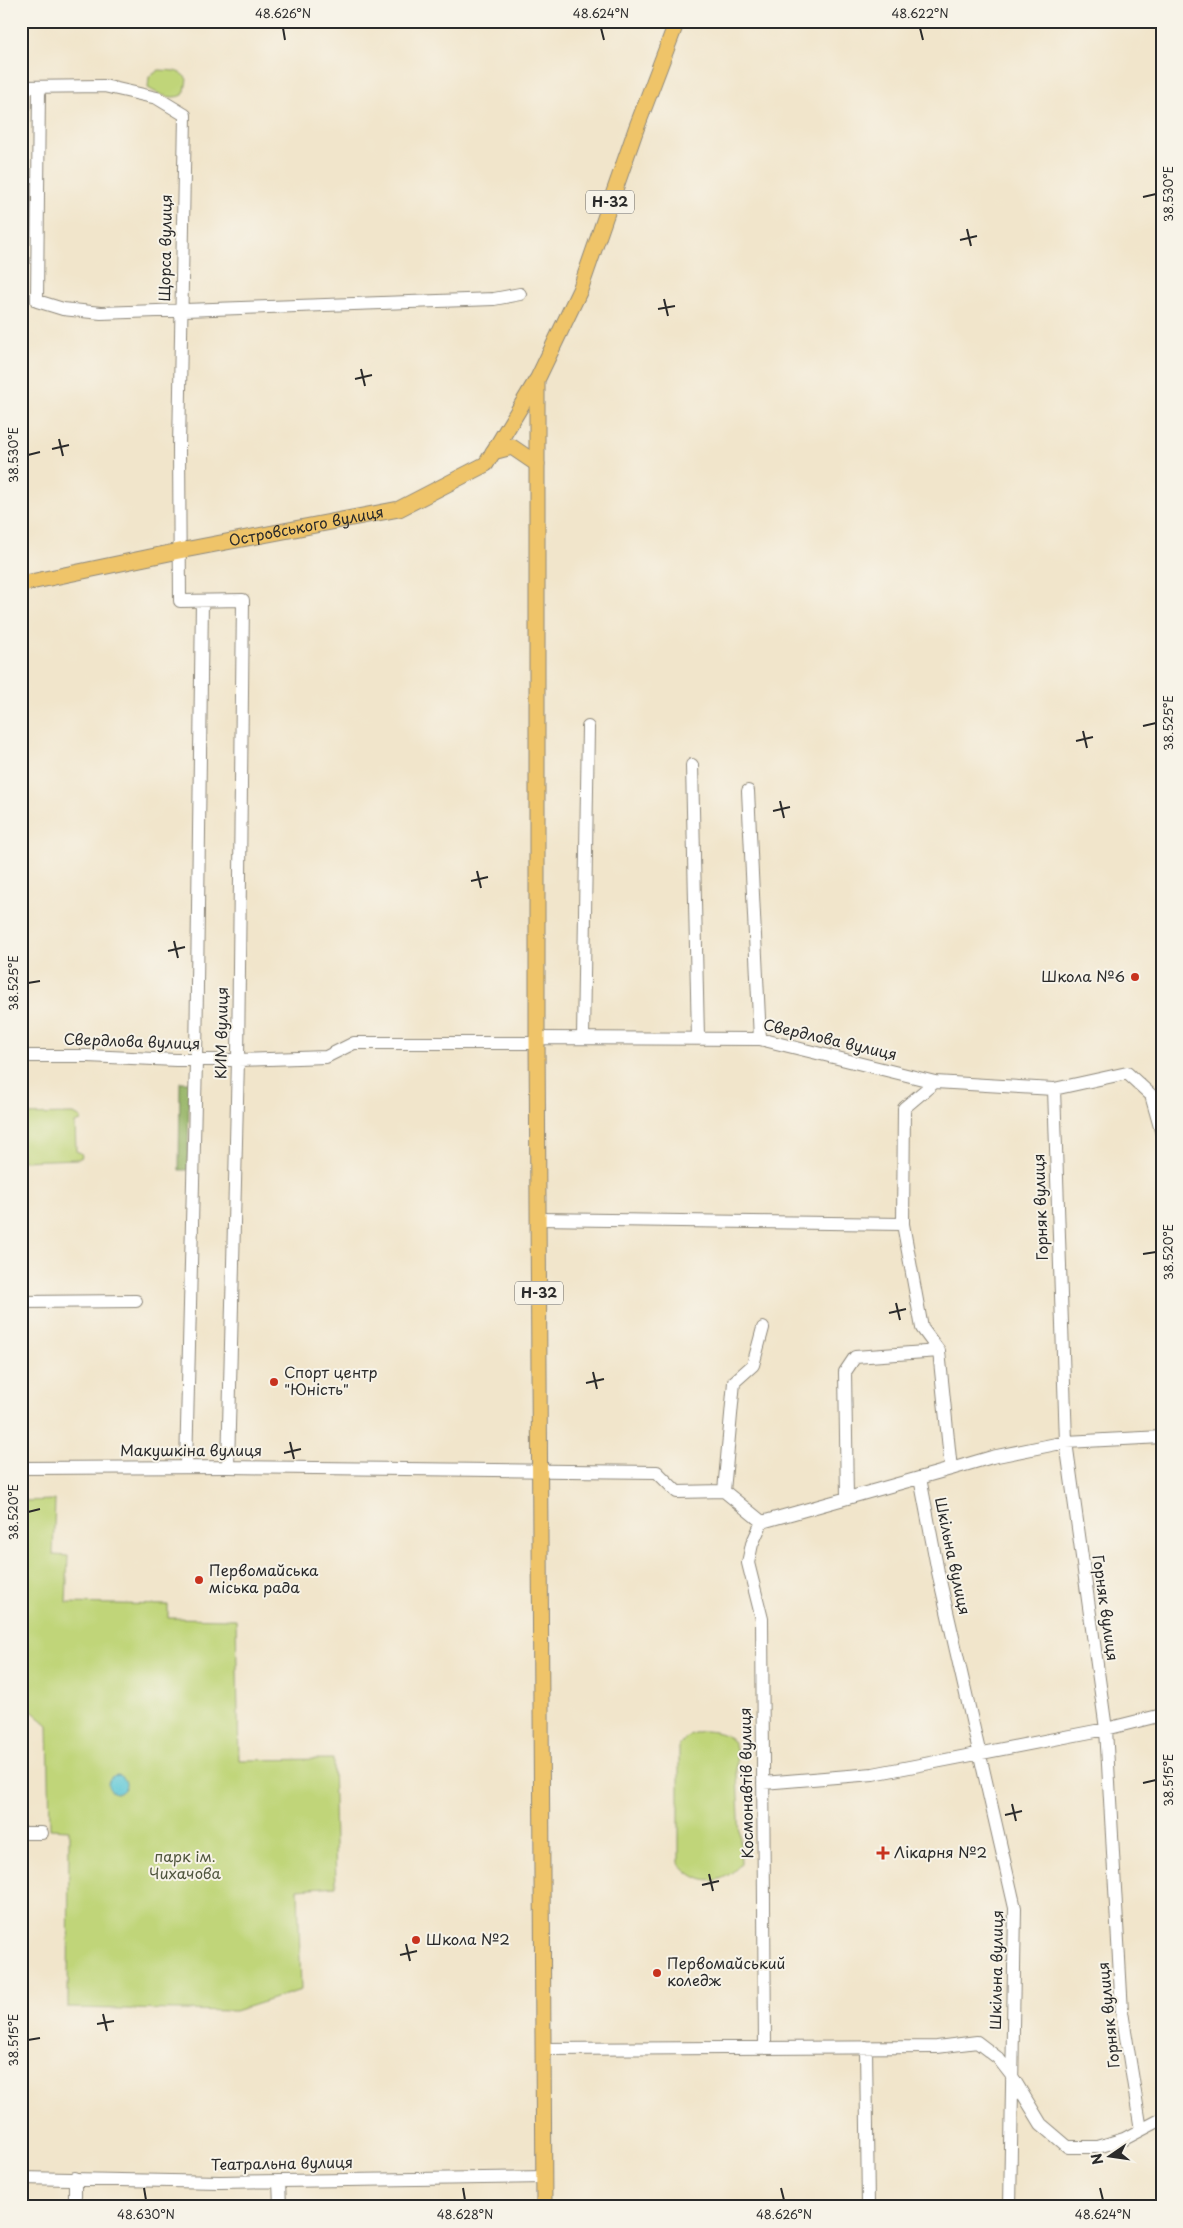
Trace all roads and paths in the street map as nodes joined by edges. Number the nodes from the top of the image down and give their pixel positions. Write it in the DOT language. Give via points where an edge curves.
graph roads {
  1 [pos="677,21"];
  2 [pos="21,87"];
  3 [pos="39,87"];
  4 [pos="520,294"];
  5 [pos="182,310"];
  6 [pos="537,380"];
  7 [pos="493,452"];
  8 [pos="537,464"];
  9 [pos="179,551"];
  10 [pos="21,584"];
  11 [pos="202,601"];
  12 [pos="588,727"];
  13 [pos="692,765"];
  14 [pos="748,791"];
  15 [pos="583,1038"];
  16 [pos="698,1038"];
  17 [pos="760,1039"];
  18 [pos="538,1040"];
  19 [pos="21,1056"];
  20 [pos="238,1060"];
  21 [pos="196,1061"];
  22 [pos="935,1082"];
  23 [pos="1054,1089"];
  24 [pos="1162,1134"];
  25 [pos="538,1219"];
  26 [pos="904,1224"];
  27 [pos="136,1301"];
  28 [pos="21,1302"];
  29 [pos="763,1328"];
  30 [pos="939,1351"];
  31 [pos="1162,1437"];
  32 [pos="1066,1442"];
  33 [pos="186,1467"];
  34 [pos="228,1467"];
  35 [pos="21,1468"];
  36 [pos="951,1469"];
  37 [pos="540,1471"];
  38 [pos="920,1478"];
  39 [pos="724,1491"];
  40 [pos="847,1498"];
  41 [pos="762,1522"];
  42 [pos="1162,1715"];
  43 [pos="1106,1729"];
  44 [pos="980,1754"];
  45 [pos="763,1783"];
  46 [pos="21,1833"];
  47 [pos="42,1833"];
  48 [pos="766,2047"];
  49 [pos="866,2047"];
  50 [pos="542,2048"];
  51 [pos="1012,2076"];
  52 [pos="1162,2119"];
  53 [pos="1141,2130"];
  54 [pos="544,2177"];
  55 [pos="21,2178"];
  56 [pos="75,2178"];
  57 [pos="279,2181"];
  58 [pos="75,2207"];
  59 [pos="280,2207"];
  60 [pos="544,2207"];
  61 [pos="868,2207"];
  62 [pos="1010,2207"];
  1 -- 6 [label="main road, Н-32" via="580,290"];
  2 -- 3 [label="street, Щорса вулиця"];
  3 -- 5 [label="street, Щорса вулиця" via="104,86 156,98 185,115"];
  3 -- 5 [label="street" via="37,301 63,309 101,313"];
  4 -- 5 [label="street" via="494,300"];
  5 -- 9 [label="street, Щорса вулиця"];
  6 -- 7 [label="main road, Островського вулиця"];
  6 -- 8 [label="main road, Н-32"];
  7 -- 8 [label="main road" via="512,447"];
  7 -- 9 [label="main road, Островського вулиця" via="486,464 399,509"];
  8 -- 18 [label="main road, Н-32"];
  9 -- 10 [label="main road, Островського вулиця"];
  9 -- 11 [label="street, Щорса вулиця" via="180,601"];
  11 -- 20 [label="street, КИМ вулиця" via="243,600"];
  11 -- 21 [label="street, КИМ вулиця"];
  12 -- 15 [label="street"];
  13 -- 16 [label="street"];
  14 -- 17 [label="street"];
  15 -- 16 [label="street, Свердлова вулиця"];
  15 -- 18 [label="street, Свердлова вулиця"];
  16 -- 17 [label="street, Свердлова вулиця"];
  17 -- 22 [label="street, Свердлова вулиця"];
  18 -- 20 [label="street, Свердлова вулиця" via="354,1043 326,1057"];
  18 -- 25 [label="main road, Н-32"];
  19 -- 21 [label="street, Свердлова вулиця"];
  20 -- 21 [label="street, Свердлова вулиця"];
  20 -- 34 [label="street, КИМ вулиця"];
  21 -- 33 [label="street, КИМ вулиця"];
  22 -- 23 [label="street, Свердлова вулиця"];
  22 -- 26 [label="street" via="904,1108"];
  23 -- 24 [label="street, Свердлова вулиця" via="1127,1072 1151,1095"];
  23 -- 32 [label="street, Горняк вулиця"];
  25 -- 26 [label="street"];
  25 -- 37 [label="main road, Н-32"];
  26 -- 30 [label="street" via="922,1328"];
  27 -- 28 [label="street"];
  29 -- 39 [label="street" via="753,1365 734,1382"];
  30 -- 36 [label="street"];
  30 -- 40 [label="street" via="855,1357 844,1372"];
  31 -- 32 [label="street"];
  32 -- 36 [label="street"];
  32 -- 43 [label="street, Горняк вулиця"];
  33 -- 34 [label="street, Макушкіна вулиця"];
  33 -- 35 [label="street, Макушкіна вулиця"];
  34 -- 37 [label="street, Макушкіна вулиця"];
  36 -- 38 [label="street"];
  37 -- 39 [label="street, Макушкіна вулиця" via="657,1472 676,1492"];
  37 -- 50 [label="main road, Н-32"];
  38 -- 40 [label="street"];
  38 -- 44 [label="street, Шкільна вулиця"];
  39 -- 41 [label="street"];
  40 -- 41 [label="street"];
  41 -- 45 [label="street, Космонавтів вулиця" via="748,1563 762,1619"];
  42 -- 43 [label="street"];
  43 -- 44 [label="street"];
  43 -- 53 [label="street, Горняк вулиця" via="1122,2012"];
  44 -- 45 [label="street" via="873,1774"];
  44 -- 51 [label="street, Шкільна вулиця" via="1015,1908"];
  45 -- 48 [label="street, Космонавтів вулиця"];
  46 -- 47 [label="street"];
  48 -- 49 [label="street"];
  48 -- 50 [label="street"];
  49 -- 51 [label="street" via="937,2047 977,2042 998,2058"];
  49 -- 61 [label="street"];
  50 -- 54 [label="main road, Н-32"];
  51 -- 53 [label="street" via="1041,2124 1068,2146 1098,2147"];
  51 -- 62 [label="street, Шкільна вулиця"];
  52 -- 53 [label="street"];
  54 -- 57 [label="street, Театральна вулиця"];
  54 -- 60 [label="main road, Н-32"];
  55 -- 56 [label="street, Театральна вулиця"];
  56 -- 57 [label="street, Театральна вулиця"];
  56 -- 58 [label="street"];
  57 -- 59 [label="street"];
}
